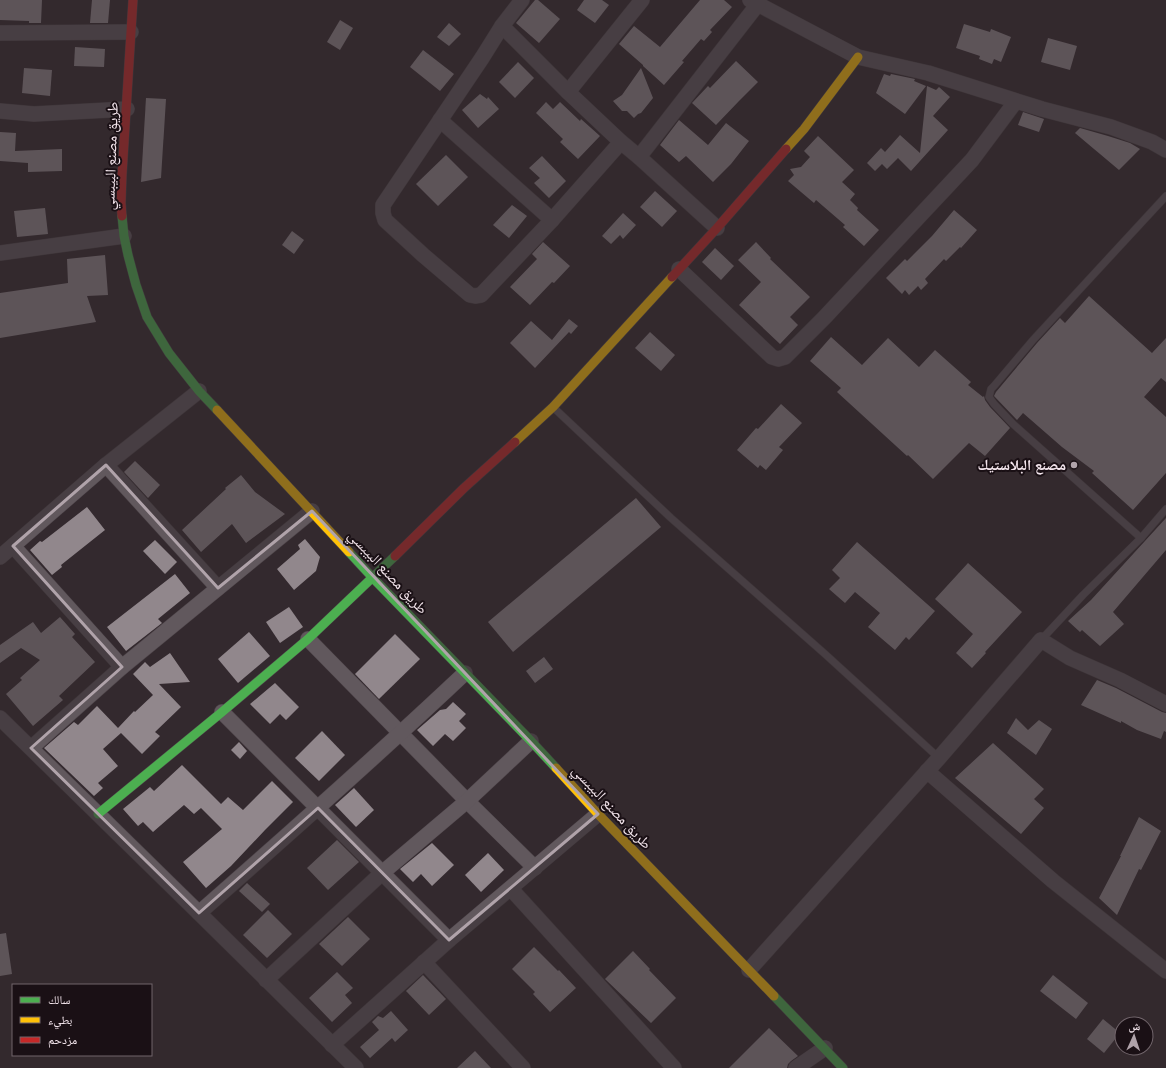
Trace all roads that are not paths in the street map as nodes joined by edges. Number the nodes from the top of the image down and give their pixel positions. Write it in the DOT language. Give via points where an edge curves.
graph roads {
  1 [pos="133,0"];
  2 [pos="522,0"];
  3 [pos="642,0"];
  4 [pos="754,2"];
  5 [pos="502,26"];
  6 [pos="132,32"];
  7 [pos="0,33"];
  8 [pos="858,57"];
  9 [pos="568,92"];
  10 [pos="1016,101"];
  11 [pos="127,109"];
  12 [pos="0,111"];
  13 [pos="440,120"];
  14 [pos="621,142"];
  15 [pos="1166,150"];
  16 [pos="639,157"];
  17 [pos="1166,196"];
  18 [pos="552,220"];
  19 [pos="717,228"];
  20 [pos="124,236"];
  21 [pos="0,253"];
  22 [pos="679,269"];
  23 [pos="199,391"];
  24 [pos="553,407"];
  25 [pos="106,465"];
  26 [pos="1166,509"];
  27 [pos="312,511"];
  28 [pos="1142,538"];
  29 [pos="13,546"];
  30 [pos="0,557"];
  31 [pos="373,578"];
  32 [pos="218,588"];
  33 [pos="308,638"];
  34 [pos="1041,640"];
  35 [pos="122,667"];
  36 [pos="464,673"];
  37 [pos="1166,704"];
  38 [pos="222,712"];
  39 [pos="0,718"];
  40 [pos="400,734"];
  41 [pos="531,741"];
  42 [pos="31,748"];
  43 [pos="939,758"];
  44 [pos="927,771"];
  45 [pos="467,802"];
  46 [pos="318,808"];
  47 [pos="98,814"];
  48 [pos="598,814"];
  49 [pos="535,868"];
  50 [pos="382,873"];
  51 [pos="511,888"];
  52 [pos="199,913"];
  53 [pos="449,940"];
  54 [pos="424,962"];
  55 [pos="749,970"];
  56 [pos="1166,971"];
  57 [pos="266,980"];
  58 [pos="332,1045"];
  59 [pos="825,1048"];
  60 [pos="356,1068"];
  61 [pos="523,1068"];
  62 [pos="674,1068"];
  63 [pos="796,1068"];
  64 [pos="843,1068"];
  1 -- 6 [label="main road, طريق مصنع البيبسي"];
  2 -- 5 [label="street"];
  3 -- 9 [label="street"];
  4 -- 8 [label="street"];
  4 -- 16 [label="street"];
  5 -- 9 [label="street"];
  5 -- 13 [label="street"];
  6 -- 7 [label="street"];
  6 -- 11 [label="main road, طريق مصنع البيبسي"];
  8 -- 10 [label="street" via="928,73"];
  8 -- 19 [label="main road" via="804,129"];
  9 -- 14 [label="street"];
  10 -- 15 [label="street" via="1111,126"];
  10 -- 22 [label="street" via="972,160 785,357 772,357"];
  11 -- 12 [label="street" via="34,114"];
  11 -- 20 [label="main road, طريق مصنع البيبسي" via="121,203"];
  13 -- 18 [label="street"];
  13 -- 18 [label="street" via="383,205 385,220 423,255 470,295 475,296 481,294"];
  14 -- 16 [label="street"];
  14 -- 18 [label="street"];
  16 -- 19 [label="street"];
  17 -- 28 [label="lane" via="1033,340 994,386 989,397 1013,424"];
  19 -- 22 [label="main road"];
  20 -- 21 [label="street"];
  20 -- 23 [label="main road, طريق مصنع البيبسي" via="147,317 169,353"];
  22 -- 24 [label="main road"];
  23 -- 25 [label="street"];
  23 -- 27 [label="main road, طريق مصنع البيبسي"];
  24 -- 31 [label="main road" via="464,488"];
  24 -- 43 [label="lane" via="671,518"];
  25 -- 29 [label="street"];
  25 -- 32 [label="street"];
  26 -- 28 [label="lane"];
  27 -- 31 [label="main road, طريق مصنع البيبسي"];
  27 -- 32 [label="street"];
  28 -- 34 [label="lane"];
  29 -- 30 [label="street"];
  29 -- 35 [label="street"];
  31 -- 33 [label="main road"];
  31 -- 36 [label="main road, طريق مصنع البيبسي"];
  32 -- 35 [label="street"];
  33 -- 38 [label="main road"];
  33 -- 40 [label="street"];
  34 -- 37 [label="street" via="1070,658"];
  34 -- 43 [label="street"];
  35 -- 42 [label="street"];
  36 -- 40 [label="street"];
  36 -- 41 [label="main road, طريق مصنع البيبسي"];
  38 -- 46 [label="street"];
  38 -- 47 [label="main road"];
  39 -- 42 [label="street"];
  40 -- 45 [label="street"];
  40 -- 46 [label="street"];
  41 -- 45 [label="street"];
  41 -- 48 [label="main road, طريق مصنع البيبسي"];
  42 -- 47 [label="street"];
  43 -- 44 [label="street"];
  44 -- 55 [label="street"];
  44 -- 56 [label="street" via="1053,881"];
  45 -- 49 [label="street"];
  45 -- 50 [label="street"];
  46 -- 50 [label="street"];
  46 -- 52 [label="street"];
  47 -- 52 [label="street"];
  48 -- 49 [label="street"];
  48 -- 55 [label="main road, طريق مصنع البيبسي"];
  49 -- 51 [label="street"];
  50 -- 53 [label="street"];
  50 -- 57 [label="street"];
  51 -- 53 [label="street"];
  51 -- 62 [label="street"];
  52 -- 57 [label="street"];
  53 -- 54 [label="street"];
  54 -- 58 [label="street"];
  54 -- 61 [label="street"];
  55 -- 59 [label="main road, طريق مصنع البيبسي"];
  57 -- 58 [label="street"];
  58 -- 60 [label="street"];
  59 -- 63 [label="street"];
  59 -- 64 [label="main road, طريق مصنع البيبسي"];
}
